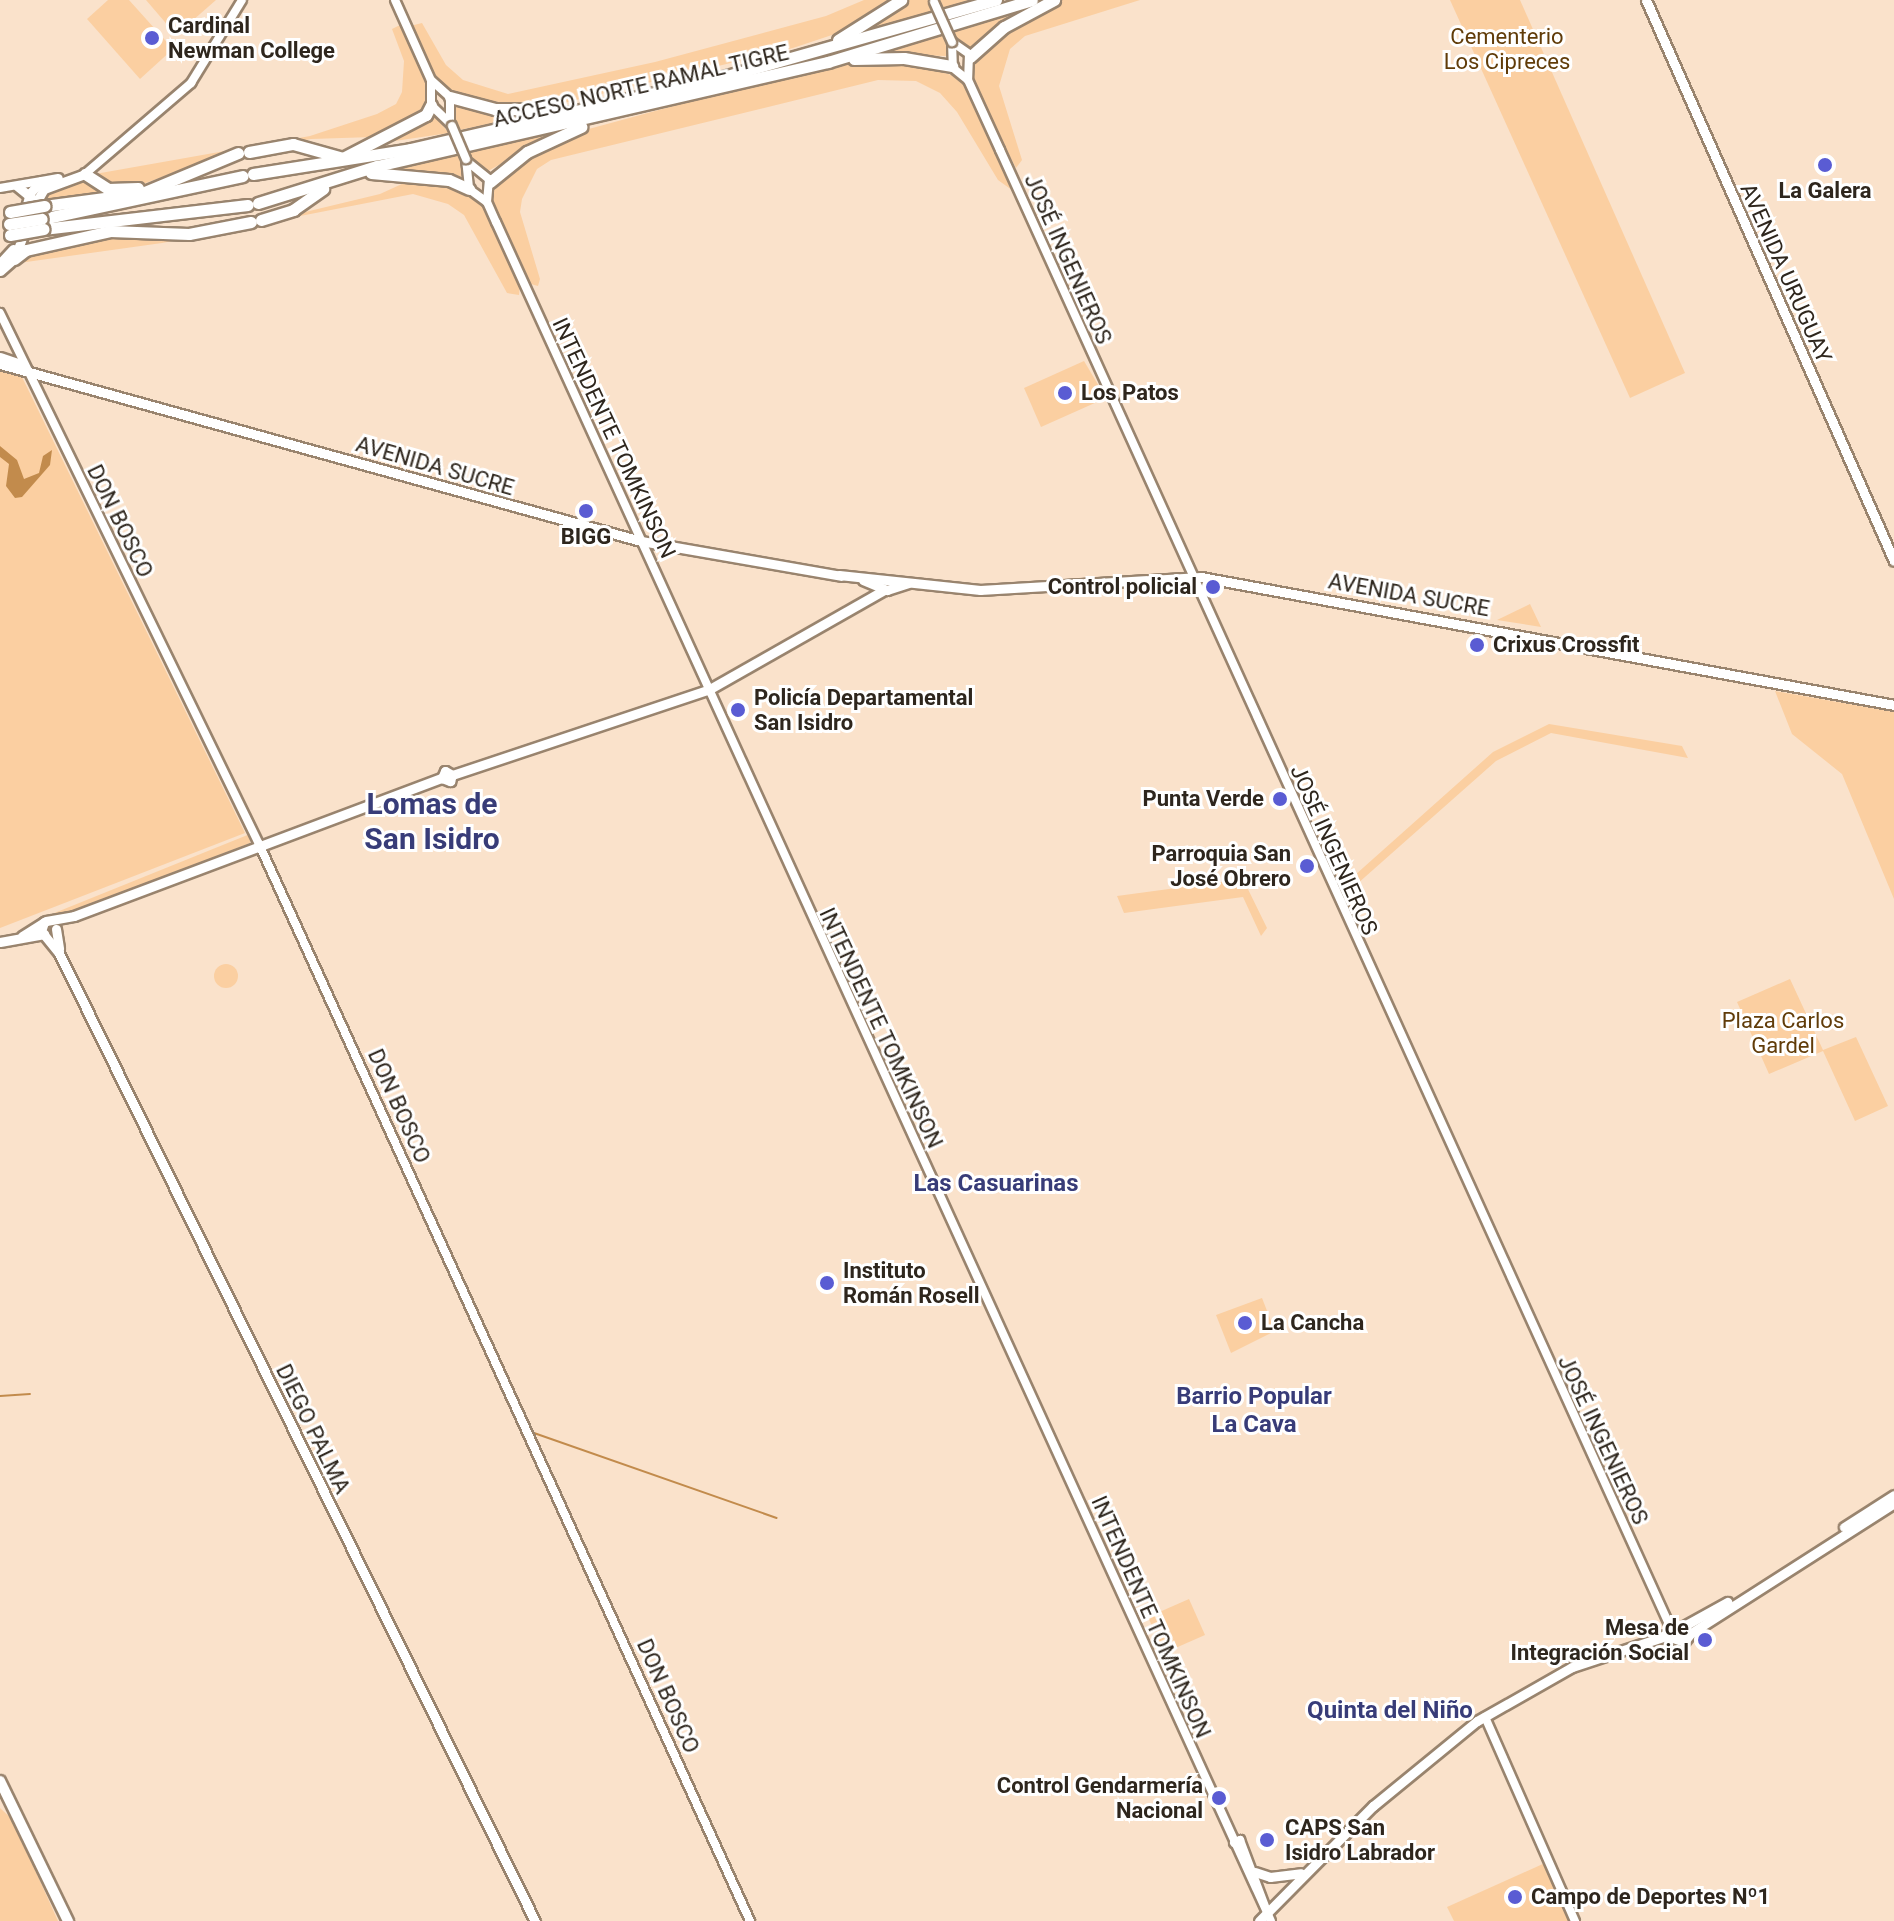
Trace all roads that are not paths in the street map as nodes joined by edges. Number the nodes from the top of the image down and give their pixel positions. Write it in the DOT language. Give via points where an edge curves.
graph roads {
  1 [pos="242,0"];
  2 [pos="395,0"];
  3 [pos="901,0"];
  4 [pos="996,0"];
  5 [pos="1032,0"];
  6 [pos="1054,0"];
  7 [pos="1646,0"];
  8 [pos="933,1"];
  9 [pos="952,42"];
  10 [pos="804,55"];
  11 [pos="970,61"];
  12 [pos="828,62"];
  13 [pos="954,68"];
  14 [pos="431,80"];
  15 [pos="968,80"];
  16 [pos="446,95"];
  17 [pos="432,101"];
  18 [pos="621,101"];
  19 [pos="604,116"];
  20 [pos="451,124"];
  21 [pos="343,158"];
  22 [pos="103,159"];
  23 [pos="467,161"];
  24 [pos="110,169"];
  25 [pos="85,174"];
  26 [pos="350,175"];
  27 [pos="41,181"];
  28 [pos="166,182"];
  29 [pos="333,182"];
  30 [pos="489,185"];
  31 [pos="17,186"];
  32 [pos="0,188"];
  33 [pos="472,191"];
  34 [pos="487,202"];
  35 [pos="38,210"];
  36 [pos="11,230"];
  37 [pos="14,259"];
  38 [pos="0,263"];
  39 [pos="0,271"];
  40 [pos="0,313"];
  41 [pos="0,357"];
  42 [pos="0,364"];
  43 [pos="26,369"];
  44 [pos="641,541"];
  45 [pos="1894,561"];
  46 [pos="1190,576"];
  47 [pos="883,584"];
  48 [pos="708,690"];
  49 [pos="1894,705"];
  50 [pos="259,844"];
  51 [pos="72,917"];
  52 [pos="46,921"];
  53 [pos="50,933"];
  54 [pos="22,936"];
  55 [pos="0,942"];
  56 [pos="1894,1495"];
  57 [pos="1894,1503"];
  58 [pos="1675,1635"];
  59 [pos="1485,1717"];
  60 [pos="0,1781"];
  61 [pos="0,1796"];
  62 [pos="1237,1841"];
  63 [pos="1255,1872"];
  64 [pos="1304,1872"];
  65 [pos="1268,1916"];
  66 [pos="61,1921"];
  67 [pos="68,1921"];
  68 [pos="535,1921"];
  69 [pos="750,1921"];
  70 [pos="1259,1921"];
  71 [pos="1575,1921"];
  1 -- 22 [label="street" via="191,83"];
  2 -- 14 [label="street"];
  3 -- 10 [label="highway" via="865,26"];
  4 -- 10 [label="highway, ACCESO NORTE RAMAL TIGRE"];
  5 -- 12 [label="highway, ACCESO NORTE RAMAL TIGRE"];
  6 -- 11 [label="highway" via="1004,27"];
  7 -- 45 [label="main road, AVENIDA URUGUAY"];
  8 -- 9 [label="street, bridge"];
  9 -- 11 [label="street"];
  9 -- 13 [label="street"];
  10 -- 18 [label="highway, ACCESO NORTE RAMAL TIGRE"];
  11 -- 13 [label="street"];
  11 -- 15 [label="street"];
  12 -- 13 [label="highway" via="904,58"];
  12 -- 19 [label="highway, ACCESO NORTE RAMAL TIGRE"];
  13 -- 15 [label="street, JOSÉ INGENIEROS"];
  14 -- 16 [label="street"];
  14 -- 17 [label="street"];
  15 -- 46 [label="street, JOSÉ INGENIEROS"];
  16 -- 17 [label="street"];
  16 -- 18 [label="highway" via="461,104 513,111"];
  16 -- 20 [label="street"];
  17 -- 20 [label="street"];
  17 -- 21 [label="highway" via="426,115"];
  18 -- 21 [label="highway, ACCESO NORTE RAMAL TIGRE" via="410,149"];
  19 -- 26 [label="highway, ACCESO NORTE RAMAL TIGRE"];
  19 -- 30 [label="highway" via="527,152"];
  20 -- 23 [label="street, bridge"];
  21 -- 28 [label="highway" via="293,144 243,153"];
  21 -- 35 [label="highway, ACCESO NORTE RAMAL TIGRE"];
  22 -- 24 [label="street"];
  22 -- 25 [label="street"];
  23 -- 30 [label="street"];
  23 -- 33 [label="street"];
  25 -- 27 [label="main road"];
  25 -- 28 [label="highway" via="108,189"];
  25 -- 35 [label="main road" via="50,185"];
  26 -- 29 [label="highway, ACCESO NORTE RAMAL TIGRE"];
  26 -- 33 [label="highway" via="412,174 463,183"];
  27 -- 31 [label="street"];
  27 -- 35 [label="main road"];
  28 -- 35 [label="highway" via="132,196"];
  29 -- 35 [label="highway, ACCESO NORTE RAMAL TIGRE" via="253,204"];
  29 -- 36 [label="highway" via="293,210 189,234"];
  30 -- 33 [label="street"];
  30 -- 34 [label="street, INTENDENTE TOMKINSON"];
  31 -- 32 [label="street"];
  31 -- 35 [label="main road"];
  33 -- 34 [label="street, INTENDENTE TOMKINSON"];
  34 -- 44 [label="street, INTENDENTE TOMKINSON"];
  35 -- 36 [label="highway, bridge"];
  35 -- 36 [label="highway, ACCESO NORTE RAMAL TIGRE, bridge"];
  35 -- 36 [label="main road"];
  36 -- 37 [label="highway"];
  36 -- 38 [label="main road"];
  37 -- 39 [label="main road"];
  40 -- 43 [label="street, DON BOSCO"];
  41 -- 43 [label="main road, AVENIDA SUCRE"];
  42 -- 43 [label="main road, AVENIDA SUCRE"];
  43 -- 44 [label="main road, AVENIDA SUCRE"];
  43 -- 50 [label="street, DON BOSCO"];
  44 -- 47 [label="main road, AVENIDA SUCRE"];
  44 -- 48 [label="street, INTENDENTE TOMKINSON"];
  46 -- 47 [label="main road, AVENIDA SUCRE" via="980,590"];
  46 -- 49 [label="main road, AVENIDA SUCRE"];
  46 -- 58 [label="street, JOSÉ INGENIEROS"];
  47 -- 48 [label="main road" via="869,598"];
  48 -- 50 [label="main road"];
  48 -- 62 [label="street, INTENDENTE TOMKINSON"];
  50 -- 51 [label="main road"];
  50 -- 69 [label="street, DON BOSCO"];
  51 -- 52 [label="main road"];
  51 -- 53 [label="main road"];
  52 -- 53 [label="main road"];
  52 -- 54 [label="main road"];
  53 -- 54 [label="main road"];
  53 -- 68 [label="main road, DIEGO PALMA"];
  54 -- 55 [label="main road"];
  56 -- 58 [label="main road"];
  57 -- 58 [label="main road"];
  58 -- 59 [label="main road" via="1572,1667"];
  59 -- 64 [label="main road" via="1373,1806"];
  59 -- 71 [label="street"];
  60 -- 67 [label="main road"];
  61 -- 66 [label="main road"];
  62 -- 63 [label="street, INTENDENTE TOMKINSON"];
  62 -- 65 [label="street, INTENDENTE TOMKINSON"];
  63 -- 64 [label="main road" via="1278,1877"];
  63 -- 65 [label="street, INTENDENTE TOMKINSON"];
  64 -- 65 [label="main road"];
  65 -- 70 [label="main road"];
}
